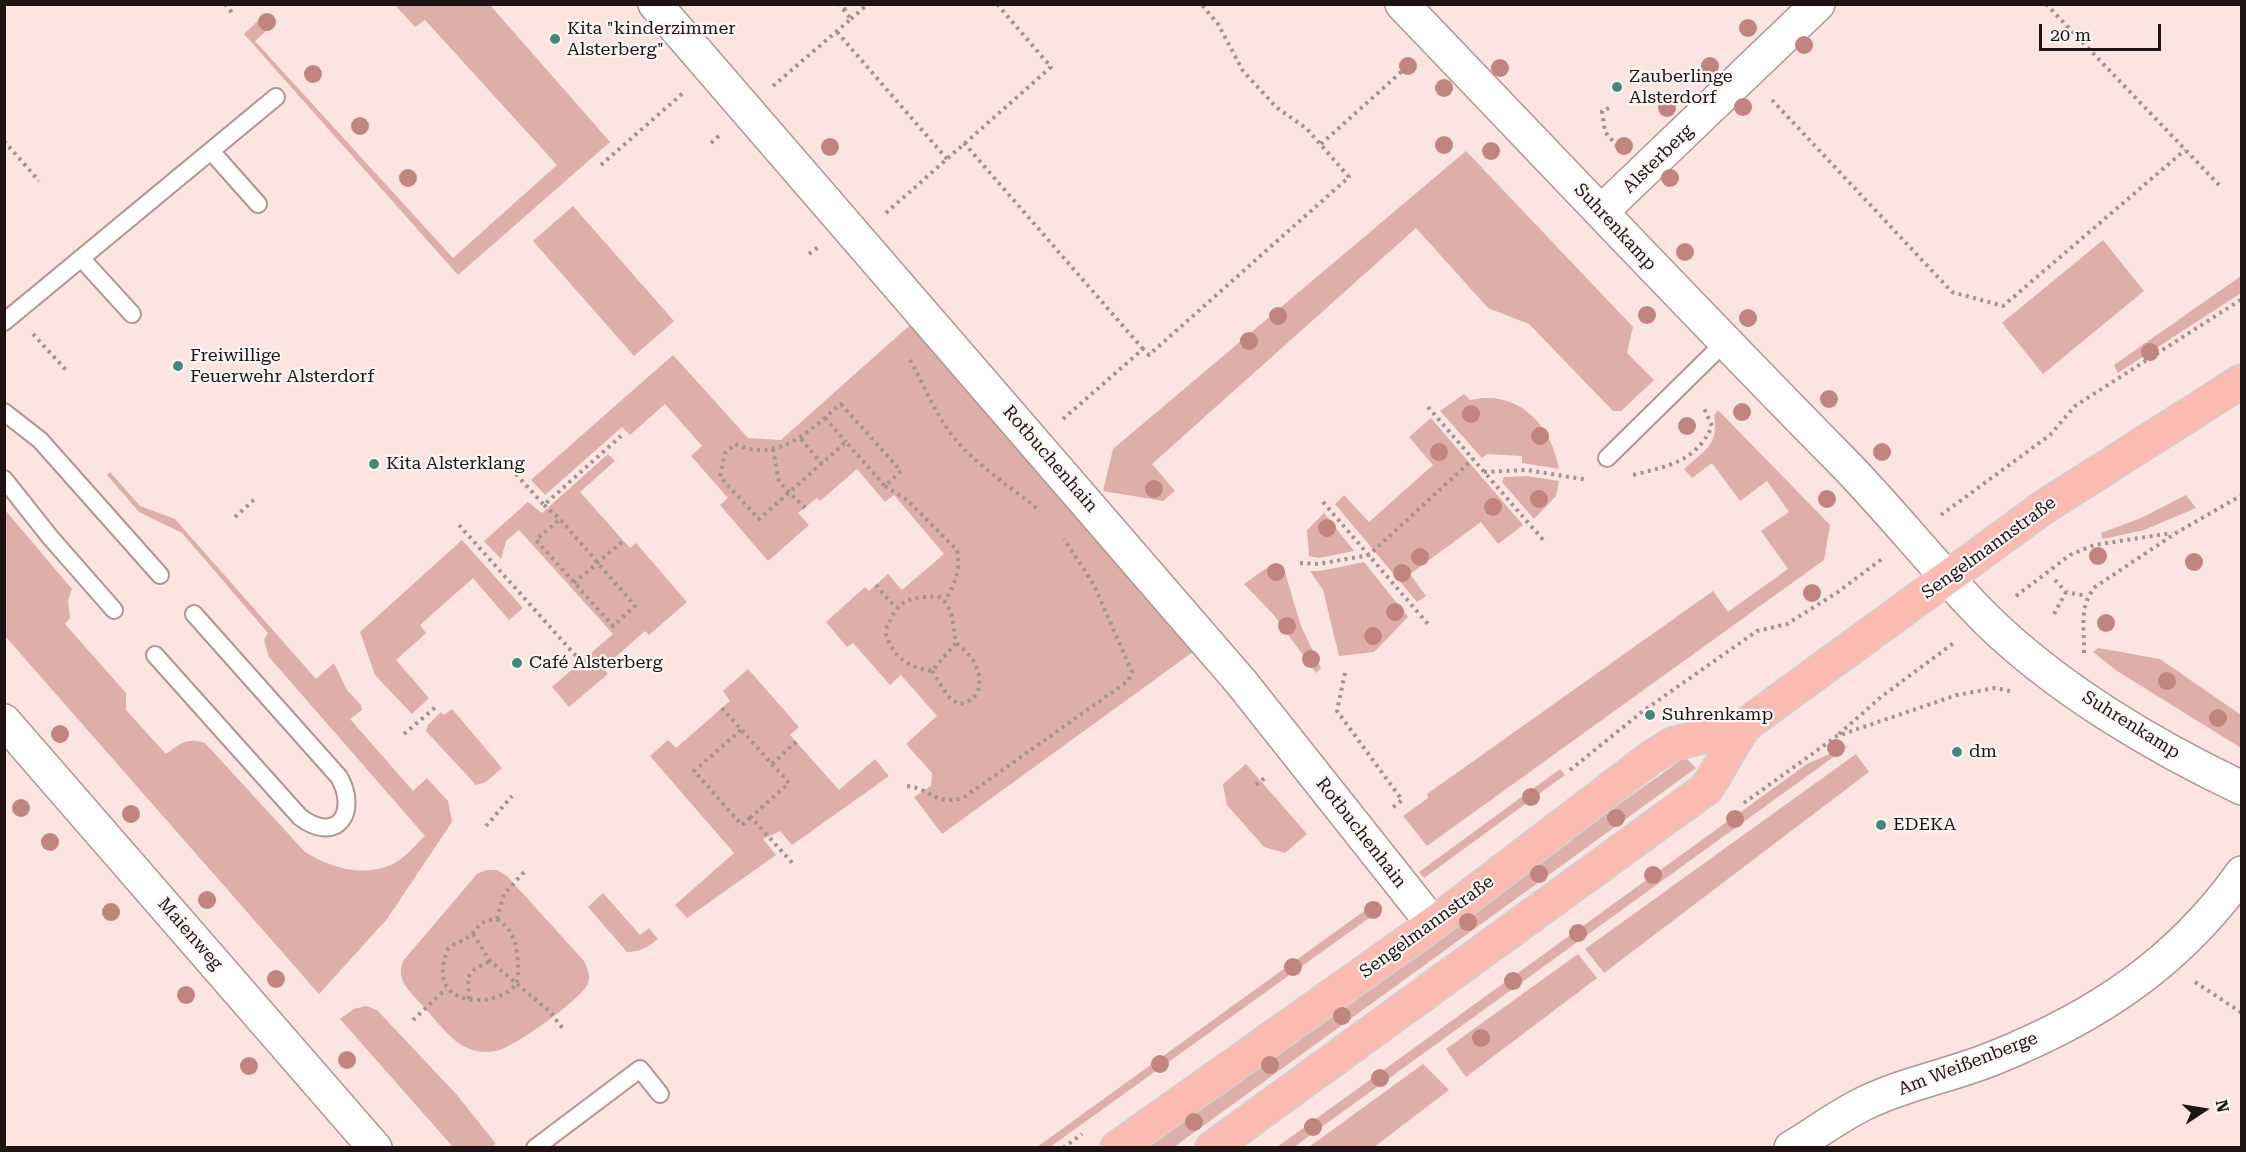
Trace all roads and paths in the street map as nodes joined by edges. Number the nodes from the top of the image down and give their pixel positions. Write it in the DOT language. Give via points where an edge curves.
graph roads {
  1 [pos="225,4"];
  2 [pos="655,4"];
  3 [pos="839,4"];
  4 [pos="851,4"];
  5 [pos="868,4"];
  6 [pos="997,4"];
  7 [pos="1201,4"];
  8 [pos="1402,4"];
  9 [pos="1818,4"];
  10 [pos="2046,4"];
  11 [pos="844,10"];
  12 [pos="233,14"];
  13 [pos="851,19"];
  14 [pos="837,32"];
  15 [pos="1437,40"];
  16 [pos="711,69"];
  17 [pos="1747,74"];
  18 [pos="276,97"];
  19 [pos="746,109"];
  20 [pos="4,141"];
  21 [pos="964,143"];
  22 [pos="1321,144"];
  23 [pos="2185,150"];
  24 [pos="211,151"];
  25 [pos="947,159"];
  26 [pos="601,165"];
  27 [pos="39,181"];
  28 [pos="2219,185"];
  29 [pos="258,204"];
  30 [pos="1601,212"];
  31 [pos="858,238"];
  32 [pos="81,258"];
  33 [pos="2241,299"];
  34 [pos="132,314"];
  35 [pos="10,318"];
  36 [pos="1725,342"];
  37 [pos="1143,349"];
  38 [pos="908,356"];
  39 [pos="67,371"];
  40 [pos="2241,381"];
  41 [pos="1683,385"];
  42 [pos="1428,407"];
  43 [pos="4,412"];
  44 [pos="825,418"];
  45 [pos="621,436"];
  46 [pos="801,439"];
  47 [pos="846,442"];
  48 [pos="1035,443"];
  49 [pos="773,449"];
  50 [pos="1607,458"];
  51 [pos="1473,459"];
  52 [pos="2013,462"];
  53 [pos="822,464"];
  54 [pos="1484,472"];
  55 [pos="516,474"];
  56 [pos="1625,477"];
  57 [pos="4,478"];
  58 [pos="1592,481"];
  59 [pos="885,486"];
  60 [pos="789,493"];
  61 [pos="2241,495"];
  62 [pos="257,498"];
  63 [pos="1323,502"];
  64 [pos="544,505"];
  65 [pos="805,508"];
  66 [pos="1043,513"];
  67 [pos="236,517"];
  68 [pos="560,519"];
  69 [pos="459,525"];
  70 [pos="1058,531"];
  71 [pos="2176,533"];
  72 [pos="623,541"];
  73 [pos="1544,542"];
  74 [pos="1369,555"];
  75 [pos="2070,555"];
  76 [pos="597,562"];
  77 [pos="1300,563"];
  78 [pos="160,575"];
  79 [pos="1948,578"];
  80 [pos="2055,580"];
  81 [pos="574,583"];
  82 [pos="876,585"];
  83 [pos="1838,591"];
  84 [pos="2066,591"];
  85 [pos="2087,596"];
  86 [pos="945,600"];
  87 [pos="896,608"];
  88 [pos="114,609"];
  89 [pos="194,614"];
  90 [pos="2054,614"];
  91 [pos="1428,624"];
  92 [pos="2085,637"];
  93 [pos="956,643"];
  94 [pos="155,655"];
  95 [pos="576,656"];
  96 [pos="932,671"];
  97 [pos="1345,673"];
  98 [pos="2016,693"];
  99 [pos="1881,697"];
  100 [pos="437,706"];
  101 [pos="722,708"];
  102 [pos="4,722"];
  103 [pos="1744,726"];
  104 [pos="741,730"];
  105 [pos="404,734"];
  106 [pos="1837,736"];
  107 [pos="796,742"];
  108 [pos="772,764"];
  109 [pos="1572,766"];
  110 [pos="907,786"];
  111 [pos="2241,788"];
  112 [pos="512,796"];
  113 [pos="1740,806"];
  114 [pos="751,817"];
  115 [pos="1396,820"];
  116 [pos="486,826"];
  117 [pos="794,865"];
  118 [pos="525,871"];
  119 [pos="2241,873"];
  120 [pos="496,919"];
  121 [pos="1433,924"];
  122 [pos="473,934"];
  123 [pos="2166,960"];
  124 [pos="490,961"];
  125 [pos="517,982"];
  126 [pos="446,989"];
  127 [pos="469,999"];
  128 [pos="2241,1013"];
  129 [pos="413,1020"];
  130 [pos="564,1030"];
  131 [pos="660,1094"];
  132 [pos="375,1148"];
  133 [pos="535,1148"];
  134 [pos="1117,1148"];
  135 [pos="1212,1148"];
  136 [pos="1791,1148"];
  1 -- 12 [label="path"];
  2 -- 16 [label="street, Rotbuchenhain"];
  3 -- 11 [label="path"];
  4 -- 11 [label="path"];
  5 -- 13 [label="path"];
  6 -- 21 [label="path" via="1051,67"];
  7 -- 22 [label="path" via="1218,24 1243,71 1276,107"];
  8 -- 15 [label="street, Suhrenkamp"];
  9 -- 17 [label="street, Alsterberg"];
  10 -- 23 [label="path"];
  11 -- 13 [label="path"];
  13 -- 14 [label="path"];
  14 -- 19 [label="path"];
  14 -- 25 [label="path"];
  15 -- 22 [label="path"];
  15 -- 30 [label="street, Suhrenkamp"];
  16 -- 19 [label="street, Rotbuchenhain"];
  16 -- 26 [label="path"];
  17 -- 23 [label="path" via="1952,292 2003,306"];
  17 -- 30 [label="street, Alsterberg"];
  18 -- 24 [label="lane"];
  19 -- 31 [label="street, Rotbuchenhain"];
  20 -- 27 [label="path"];
  21 -- 25 [label="path"];
  21 -- 37 [label="path"];
  22 -- 37 [label="path" via="1349,177 1149,355"];
  23 -- 28 [label="path"];
  24 -- 29 [label="lane"];
  24 -- 32 [label="lane"];
  25 -- 31 [label="path"];
  30 -- 36 [label="street, Suhrenkamp"];
  31 -- 48 [label="street, Rotbuchenhain"];
  32 -- 34 [label="lane"];
  32 -- 35 [label="lane"];
  33 -- 52 [label="path" via="2075,406 2050,435"];
  35 -- 39 [label="path"];
  36 -- 41 [label="lane"];
  36 -- 79 [label="street, Suhrenkamp" via="1871,490"];
  37 -- 48 [label="path"];
  38 -- 66 [label="path" via="952,435 982,467"];
  40 -- 79 [label="main road, Sengelmannstraße" via="2044,507"];
  41 -- 50 [label="lane"];
  41 -- 56 [label="path" via="1707,410 1712,426 1706,441 1680,463"];
  42 -- 51 [label="path"];
  43 -- 78 [label="lane" via="40,440"];
  44 -- 46 [label="path"];
  44 -- 47 [label="path"];
  44 -- 59 [label="path" via="841,404 901,471"];
  45 -- 64 [label="path"];
  46 -- 49 [label="path"];
  46 -- 53 [label="path"];
  47 -- 53 [label="path"];
  47 -- 59 [label="path"];
  48 -- 121 [label="street, Rotbuchenhain" via="1241,682"];
  49 -- 60 [label="path" via="779,482"];
  49 -- 60 [label="path" via="735,444 725,453 720,477 759,519"];
  51 -- 54 [label="path"];
  51 -- 74 [label="path"];
  53 -- 60 [label="path"];
  54 -- 58 [label="path" via="1527,470"];
  54 -- 73 [label="path"];
  55 -- 64 [label="path"];
  57 -- 88 [label="lane"];
  59 -- 86 [label="path" via="908,500 957,550 960,562 953,588"];
  60 -- 65 [label="path"];
  61 -- 71 [label="path"];
  62 -- 67 [label="path"];
  63 -- 74 [label="path"];
  64 -- 68 [label="path"];
  68 -- 76 [label="path"];
  68 -- 81 [label="path" via="536,540"];
  69 -- 95 [label="path"];
  70 -- 110 [label="path" via="1094,585 1132,672 1128,681 963,798 941,800 920,788"];
  71 -- 75 [label="path" via="2094,545"];
  71 -- 85 [label="path"];
  72 -- 76 [label="path"];
  74 -- 77 [label="path" via="1318,564"];
  74 -- 91 [label="path"];
  76 -- 81 [label="path"];
  76 -- 81 [label="path" via="635,606 613,626"];
  79 -- 103 [label="main road, Sengelmannstraße"];
  79 -- 111 [label="street, Suhrenkamp" via="1986,618 2056,677 2179,755"];
  80 -- 84 [label="path"];
  82 -- 87 [label="path"];
  83 -- 109 [label="path" via="1787,624 1757,631"];
  84 -- 85 [label="path"];
  84 -- 90 [label="path"];
  85 -- 92 [label="path" via="2083,609"];
  86 -- 87 [label="path" via="924,597"];
  86 -- 93 [label="path"];
  87 -- 96 [label="path" via="885,632 890,648 900,661"];
  89 -- 94 [label="lane" via="339,777 348,792 344,817 325,829 300,817"];
  93 -- 96 [label="path"];
  93 -- 96 [label="path" via="972,658 979,672 981,686 976,696 968,703 958,704"];
  97 -- 115 [label="path" via="1337,711 1402,800 1389,811"];
  98 -- 106 [label="path" via="1995,688 1957,694"];
  99 -- 106 [label="path"];
  100 -- 105 [label="path"];
  101 -- 104 [label="path"];
  102 -- 132 [label="street, Maienweg"];
  103 -- 121 [label="main road, Sengelmannstraße" via="1673,744"];
  103 -- 135 [label="main road, Sengelmannstraße" via="1707,789"];
  104 -- 108 [label="path"];
  104 -- 114 [label="path" via="694,771 742,825"];
  106 -- 113 [label="path"];
  107 -- 108 [label="path"];
  108 -- 114 [label="path" via="789,783"];
  112 -- 116 [label="path"];
  114 -- 117 [label="path"];
  118 -- 120 [label="path" via="504,894"];
  119 -- 123 [label="street, Am Weißenberge" via="2200,926"];
  120 -- 122 [label="path" via="484,920"];
  120 -- 125 [label="path" via="508,927 515,940"];
  121 -- 134 [label="main road, Sengelmannstraße"];
  122 -- 124 [label="path"];
  122 -- 126 [label="path" via="448,949 442,978"];
  123 -- 128 [label="path"];
  123 -- 136 [label="street, Am Weißenberge" via="2119,995 2054,1031 1994,1058 1866,1102"];
  124 -- 125 [label="path"];
  124 -- 127 [label="path" via="468,977"];
  125 -- 127 [label="path" via="499,997"];
  125 -- 130 [label="path"];
  126 -- 127 [label="path"];
  126 -- 129 [label="path"];
  131 -- 133 [label="lane" via="640,1069"];
}
